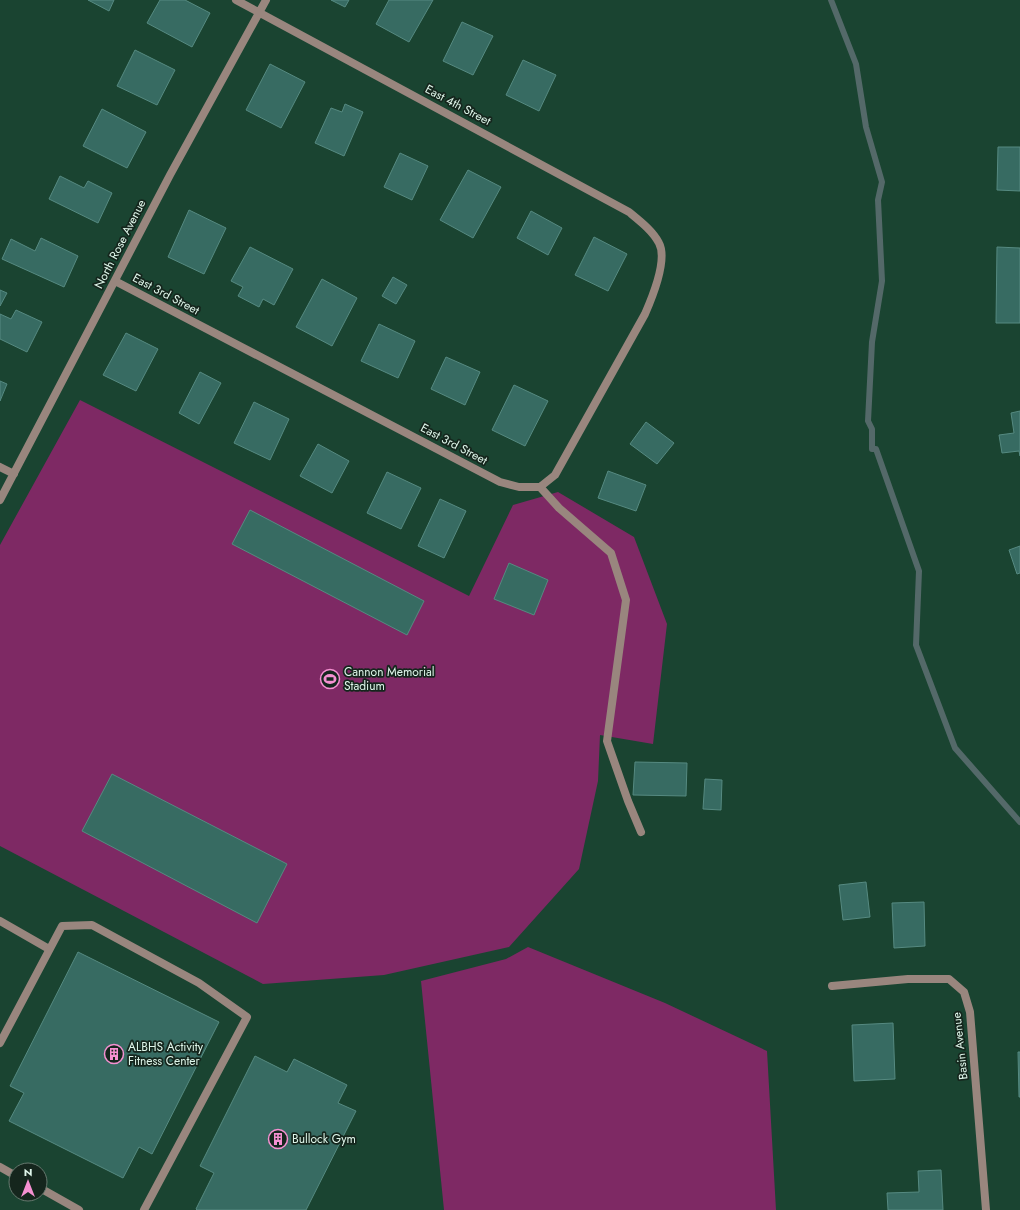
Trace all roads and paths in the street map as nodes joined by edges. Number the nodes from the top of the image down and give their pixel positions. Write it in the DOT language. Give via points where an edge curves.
graph roads {
  1 [pos="236,0"];
  2 [pos="266,0"];
  3 [pos="259,12"];
  4 [pos="115,281"];
  5 [pos="0,467"];
  6 [pos="14,474"];
  7 [pos="540,487"];
  8 [pos="0,500"];
  9 [pos="641,832"];
  10 [pos="0,921"];
  11 [pos="49,949"];
  12 [pos="832,986"];
  13 [pos="0,1043"];
  14 [pos="48,1193"];
  15 [pos="79,1210"];
  16 [pos="144,1210"];
  17 [pos="986,1210"];
  1 -- 3 [label="street, East 4th Street"];
  2 -- 3 [label="street, North Rose Avenue"];
  3 -- 4 [label="street, North Rose Avenue"];
  3 -- 7 [label="street, East 4th Street" via="609,200 644,224 660,244 661,266 645,314 555,475"];
  4 -- 6 [label="street, North Rose Avenue"];
  4 -- 7 [label="street, East 3rd Street" via="500,482 519,487"];
  5 -- 6 [label="street"];
  6 -- 8 [label="street, North Rose Avenue"];
  7 -- 9 [label="street" via="559,508 611,553 626,600 607,741"];
  10 -- 11 [label="street"];
  11 -- 13 [label="street"];
  11 -- 16 [label="street" via="62,926 92,925 200,983 247,1017"];
  12 -- 17 [label="street, Basin Avenue" via="908,979 949,979 964,992 970,1012"];
  14 -- 15 [label="street"];
}
